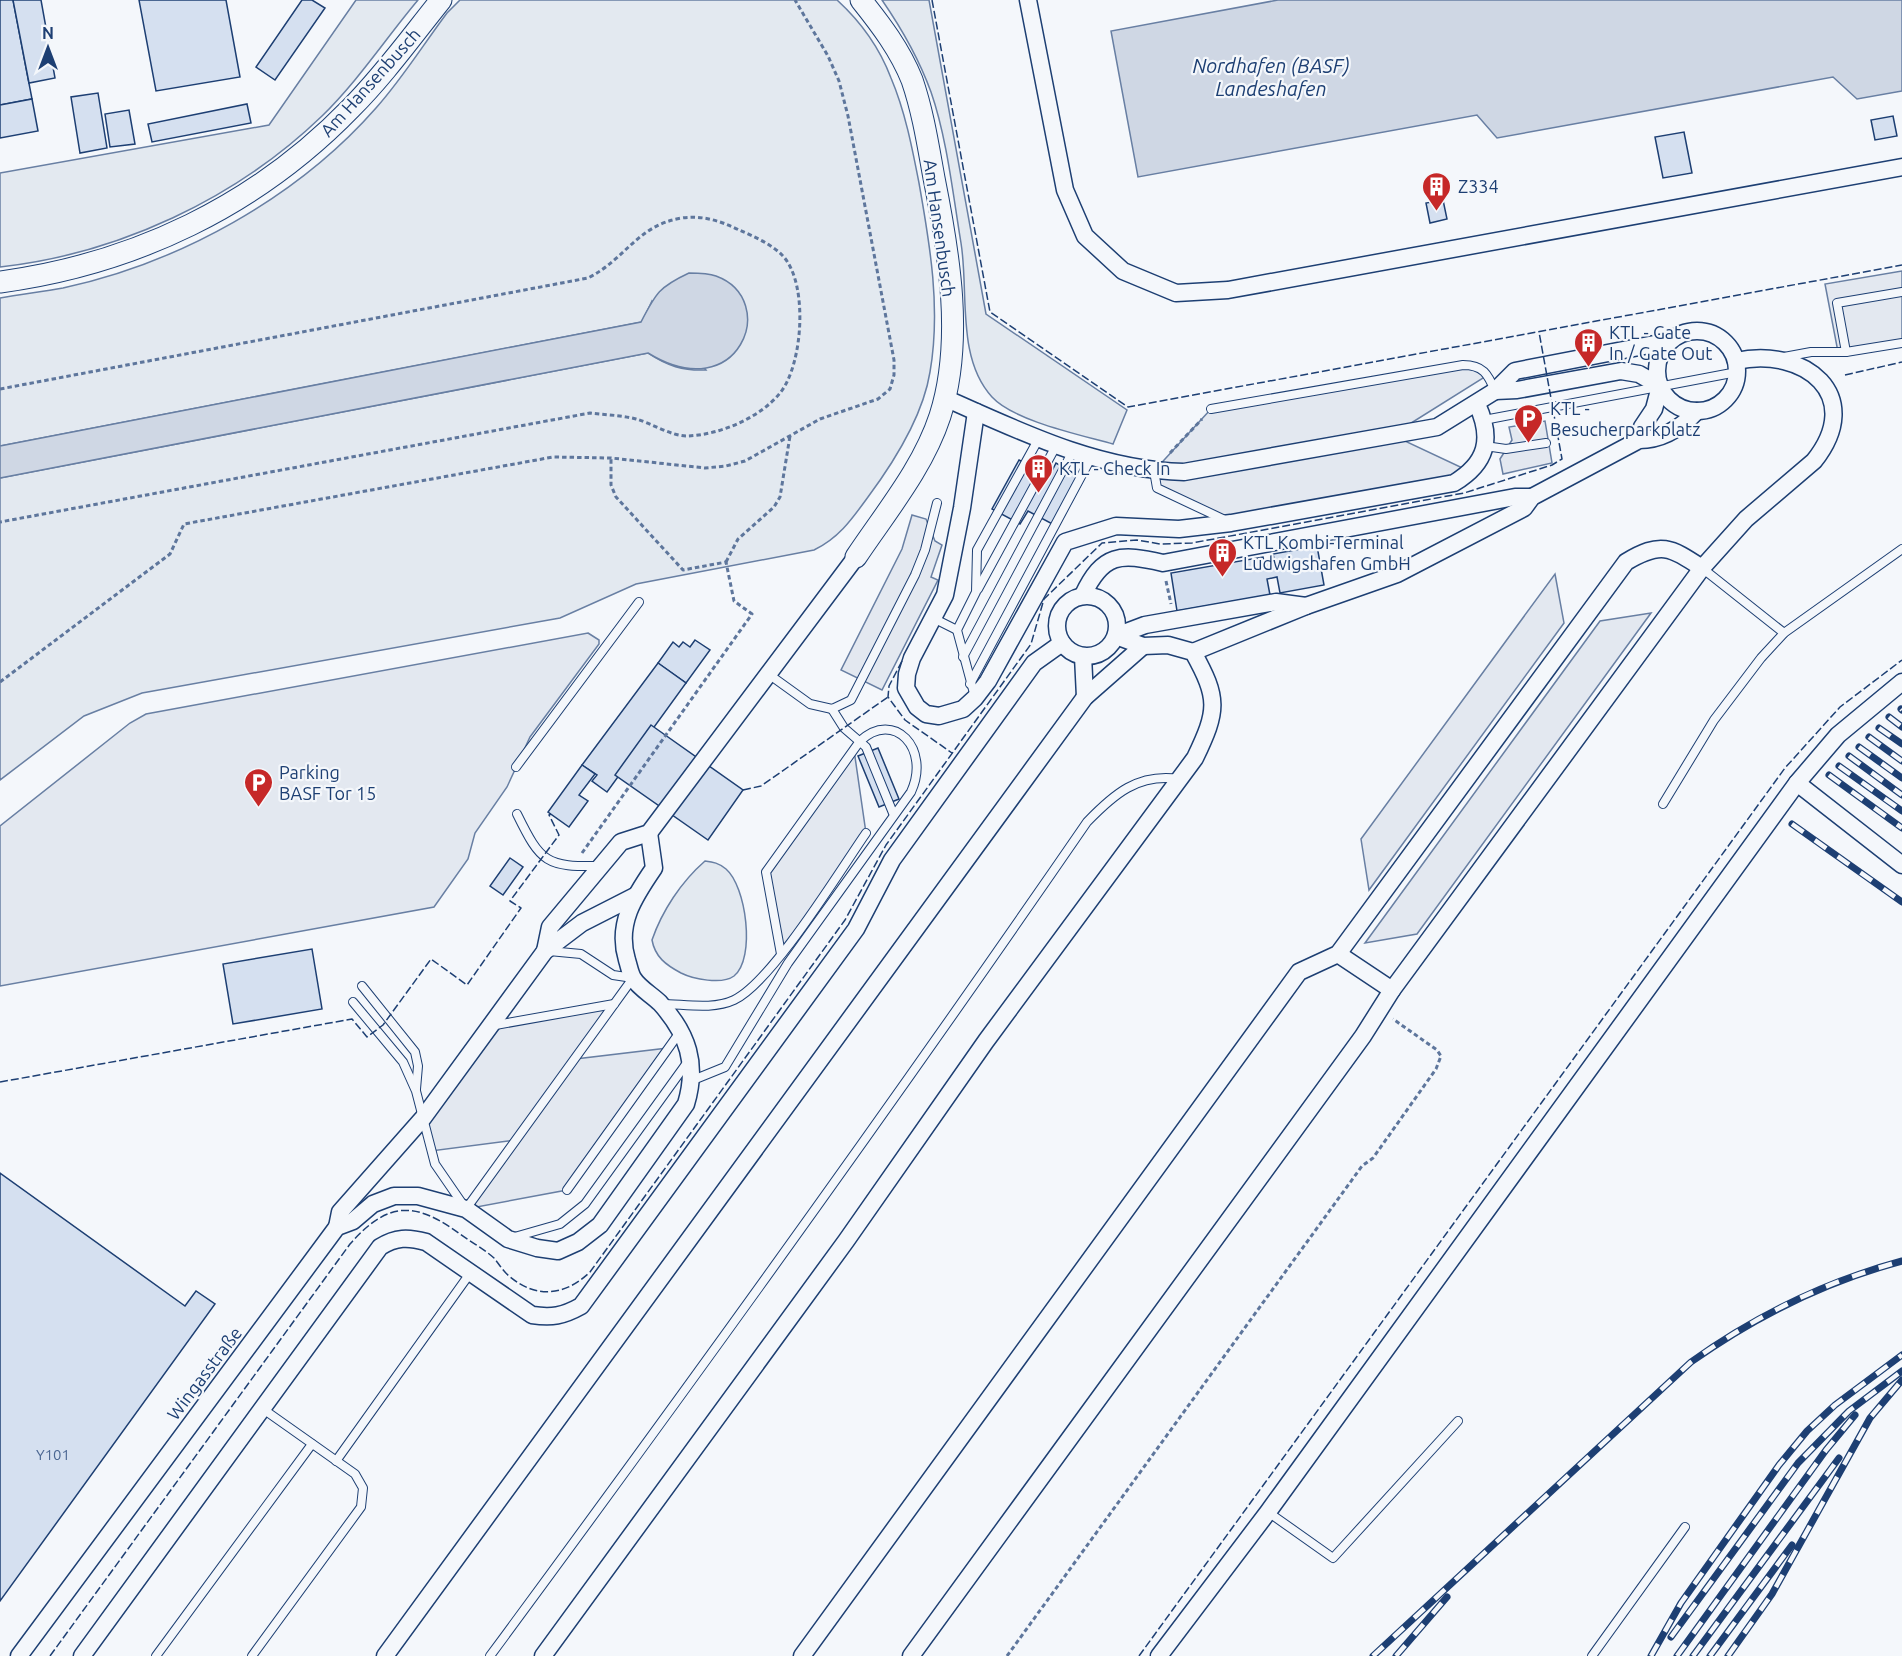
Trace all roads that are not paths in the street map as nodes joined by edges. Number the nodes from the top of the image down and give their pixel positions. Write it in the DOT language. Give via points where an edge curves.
graph roads {
  1 [pos="441,0"];
  2 [pos="861,0"];
  3 [pos="1028,0"];
  4 [pos="1902,167"];
  5 [pos="0,282"];
  6 [pos="1902,292"];
  7 [pos="1670,341"];
  8 [pos="1902,343"];
  9 [pos="1846,352"];
  10 [pos="1780,358"];
  11 [pos="1737,367"];
  12 [pos="1660,386"];
  13 [pos="1495,391"];
  14 [pos="945,398"];
  15 [pos="1477,404"];
  16 [pos="1211,410"];
  17 [pos="1697,411"];
  18 [pos="976,412"];
  19 [pos="1484,420"];
  20 [pos="1038,440"];
  21 [pos="1639,440"];
  22 [pos="1546,443"];
  23 [pos="1056,446"];
  24 [pos="1485,446"];
  25 [pos="1073,451"];
  26 [pos="1092,456"];
  27 [pos="1154,471"];
  28 [pos="1532,497"];
  29 [pos="937,503"];
  30 [pos="1232,523"];
  31 [pos="1902,549"];
  32 [pos="856,556"];
  33 [pos="1702,568"];
  34 [pos="976,592"];
  35 [pos="1083,596"];
  36 [pos="639,602"];
  37 [pos="1306,606"];
  38 [pos="933,618"];
  39 [pos="957,630"];
  40 [pos="1784,633"];
  41 [pos="1116,636"];
  42 [pos="1062,643"];
  43 [pos="1143,646"];
  44 [pos="1193,652"];
  45 [pos="1083,656"];
  46 [pos="963,657"];
  47 [pos="767,673"];
  48 [pos="1902,682"];
  49 [pos="973,691"];
  50 [pos="1084,697"];
  51 [pos="832,709"];
  52 [pos="860,741"];
  53 [pos="516,767"];
  54 [pos="1179,779"];
  55 [pos="1797,783"];
  56 [pos="1663,804"];
  57 [pos="893,813"];
  58 [pos="517,814"];
  59 [pos="649,833"];
  60 [pos="866,834"];
  61 [pos="1902,865"];
  62 [pos="601,866"];
  63 [pos="634,896"];
  64 [pos="545,951"];
  65 [pos="781,954"];
  66 [pos="1338,954"];
  67 [pos="633,978"];
  68 [pos="362,986"];
  69 [pos="1392,990"];
  70 [pos="353,1002"];
  71 [pos="614,1004"];
  72 [pos="660,1004"];
  73 [pos="490,1026"];
  74 [pos="680,1031"];
  75 [pos="691,1056"];
  76 [pos="693,1080"];
  77 [pos="416,1091"];
  78 [pos="423,1118"];
  79 [pos="567,1190"];
  80 [pos="466,1209"];
  81 [pos="337,1227"];
  82 [pos="508,1239"];
  83 [pos="471,1272"];
  84 [pos="263,1409"];
  85 [pos="1458,1421"];
  86 [pos="312,1444"];
  87 [pos="336,1461"];
  88 [pos="1268,1512"];
  89 [pos="1685,1527"];
  90 [pos="19,1656"];
  91 [pos="82,1656"];
  92 [pos="156,1656"];
  93 [pos="252,1656"];
  94 [pos="385,1656"];
  95 [pos="490,1656"];
  96 [pos="543,1656"];
  97 [pos="802,1656"];
  98 [pos="911,1656"];
  99 [pos="1159,1656"];
  100 [pos="1592,1656"];
  1 -- 5 [label="street, Am Hansenbusch" via="352,108 316,143 237,201 182,231 95,264"];
  2 -- 14 [label="street, Am Hansenbusch" via="898,52 922,114 951,278"];
  3 -- 4 [label="street" via="1065,190 1085,236 1123,271 1176,293 1228,290"];
  6 -- 9 [label="lane" via="1837,303"];
  7 -- 11 [label="street" via="1688,332 1709,333 1727,343"];
  7 -- 12 [label="street" via="1658,362"];
  7 -- 13 [label="street" via="1515,370"];
  8 -- 9 [label="lane"];
  9 -- 10 [label="lane" via="1811,352"];
  10 -- 11 [label="street"];
  10 -- 33 [label="street" via="1801,365 1824,386 1833,408 1831,435 1814,461 1746,519"];
  11 -- 12 [label="lane"];
  11 -- 17 [label="street" via="1732,391 1725,399"];
  12 -- 13 [label="street" via="1639,374 1621,372"];
  12 -- 17 [label="street" via="1675,404"];
  12 -- 19 [label="lane"];
  12 -- 21 [label="street" via="1654,410 1642,427"];
  13 -- 15 [label="street"];
  13 -- 16 [label="lane" via="1481,368 1463,365"];
  14 -- 18 [label="street"];
  14 -- 32 [label="street, Am Hansenbusch" via="920,460"];
  15 -- 19 [label="street"];
  15 -- 27 [label="street" via="1437,427 1184,472"];
  17 -- 21 [label="street" via="1687,422 1654,440"];
  18 -- 20 [label="street"];
  18 -- 38 [label="street" via="945,595"];
  19 -- 24 [label="street"];
  20 -- 23 [label="street"];
  20 -- 34 [label="lane" via="977,550"];
  21 -- 28 [label="street"];
  22 -- 24 [label="lane" via="1506,449"];
  23 -- 25 [label="street"];
  23 -- 34 [label="lane"];
  24 -- 30 [label="street" via="1471,472 1454,483"];
  25 -- 26 [label="street"];
  25 -- 46 [label="lane"];
  26 -- 27 [label="street"];
  26 -- 49 [label="lane"];
  27 -- 30 [label="lane" via="1157,488"];
  28 -- 35 [label="street" via="1163,563 1123,557 1106,562 1094,573"];
  28 -- 37 [label="street" via="1524,508 1397,574"];
  29 -- 51 [label="lane" via="915,575 851,700"];
  30 -- 49 [label="street" via="1179,529 1116,526 1065,542 988,681"];
  31 -- 40 [label="lane"];
  32 -- 47 [label="street"];
  33 -- 40 [label="lane"];
  33 -- 66 [label="street" via="1674,549 1646,549 1626,562"];
  33 -- 69 [label="street"];
  34 -- 39 [label="lane"];
  35 -- 41 [label="street" via="1100,598 1108,604 1117,618"];
  35 -- 42 [label="street" via="1065,605 1059,613 1056,623"];
  36 -- 53 [label="lane"];
  37 -- 41 [label="street" via="1276,602 1145,625"];
  37 -- 44 [label="street"];
  38 -- 39 [label="lane"];
  38 -- 49 [label="street" via="907,674 910,698 926,714 939,716 963,709"];
  39 -- 46 [label="lane"];
  40 -- 56 [label="lane" via="1714,720"];
  41 -- 43 [label="street"];
  41 -- 45 [label="street" via="1100,654"];
  42 -- 45 [label="street" via="1067,650"];
  42 -- 83 [label="street" via="1034,663 892,860 856,929 580,1306 551,1318 532,1315"];
  43 -- 44 [label="street" via="1168,645"];
  43 -- 50 [label="street"];
  44 -- 54 [label="street" via="1212,694 1211,724 1195,758"];
  45 -- 50 [label="street"];
  46 -- 49 [label="lane"];
  47 -- 51 [label="lane" via="810,704"];
  47 -- 59 [label="street"];
  48 -- 55 [label="street" via="1838,735"];
  50 -- 94 [label="street"];
  51 -- 52 [label="lane" via="844,728"];
  52 -- 57 [label="lane"];
  52 -- 57 [label="lane" via="867,734 893,731 906,738 914,749 918,777"];
  52 -- 65 [label="lane" via="766,872"];
  54 -- 95 [label="lane" via="1145,779 1106,802 1087,822 907,1083"];
  54 -- 96 [label="street"];
  55 -- 61 [label="street"];
  55 -- 88 [label="street"];
  57 -- 76 [label="lane" via="788,963 725,1067"];
  58 -- 62 [label="lane" via="534,849 561,866"];
  59 -- 62 [label="street" via="621,842"];
  59 -- 63 [label="street" via="654,868"];
  60 -- 65 [label="lane"];
  62 -- 64 [label="street" via="550,927"];
  63 -- 64 [label="street" via="582,923"];
  63 -- 67 [label="street" via="622,944"];
  64 -- 67 [label="lane" via="581,954 613,975"];
  64 -- 73 [label="street"];
  65 -- 72 [label="lane" via="751,988 734,1000 716,1005"];
  66 -- 69 [label="street"];
  66 -- 97 [label="street" via="1299,972"];
  67 -- 71 [label="lane"];
  67 -- 72 [label="street"];
  68 -- 77 [label="lane" via="415,1052"];
  69 -- 98 [label="street"];
  70 -- 77 [label="lane" via="403,1062"];
  71 -- 73 [label="lane"];
  71 -- 80 [label="lane"];
  72 -- 74 [label="street"];
  73 -- 78 [label="street"];
  74 -- 75 [label="street"];
  74 -- 79 [label="lane"];
  75 -- 76 [label="street"];
  75 -- 82 [label="lane" via="585,1204 560,1224"];
  76 -- 82 [label="street" via="686,1104 600,1225 558,1251"];
  77 -- 78 [label="lane"];
  78 -- 80 [label="lane" via="435,1164"];
  78 -- 81 [label="street" via="340,1212"];
  80 -- 81 [label="street, Wingasstraße" via="418,1196 394,1196 373,1204 353,1221"];
  80 -- 82 [label="street"];
  81 -- 90 [label="street, Wingasstraße"];
  83 -- 84 [label="street" via="426,1242 394,1239 380,1247"];
  83 -- 87 [label="lane"];
  84 -- 86 [label="lane"];
  84 -- 91 [label="street"];
  85 -- 88 [label="lane" via="1333,1558"];
  86 -- 87 [label="lane"];
  86 -- 92 [label="lane"];
  87 -- 93 [label="lane" via="355,1474 363,1488 361,1507"];
  88 -- 99 [label="street"];
  89 -- 100 [label="lane"];
}
